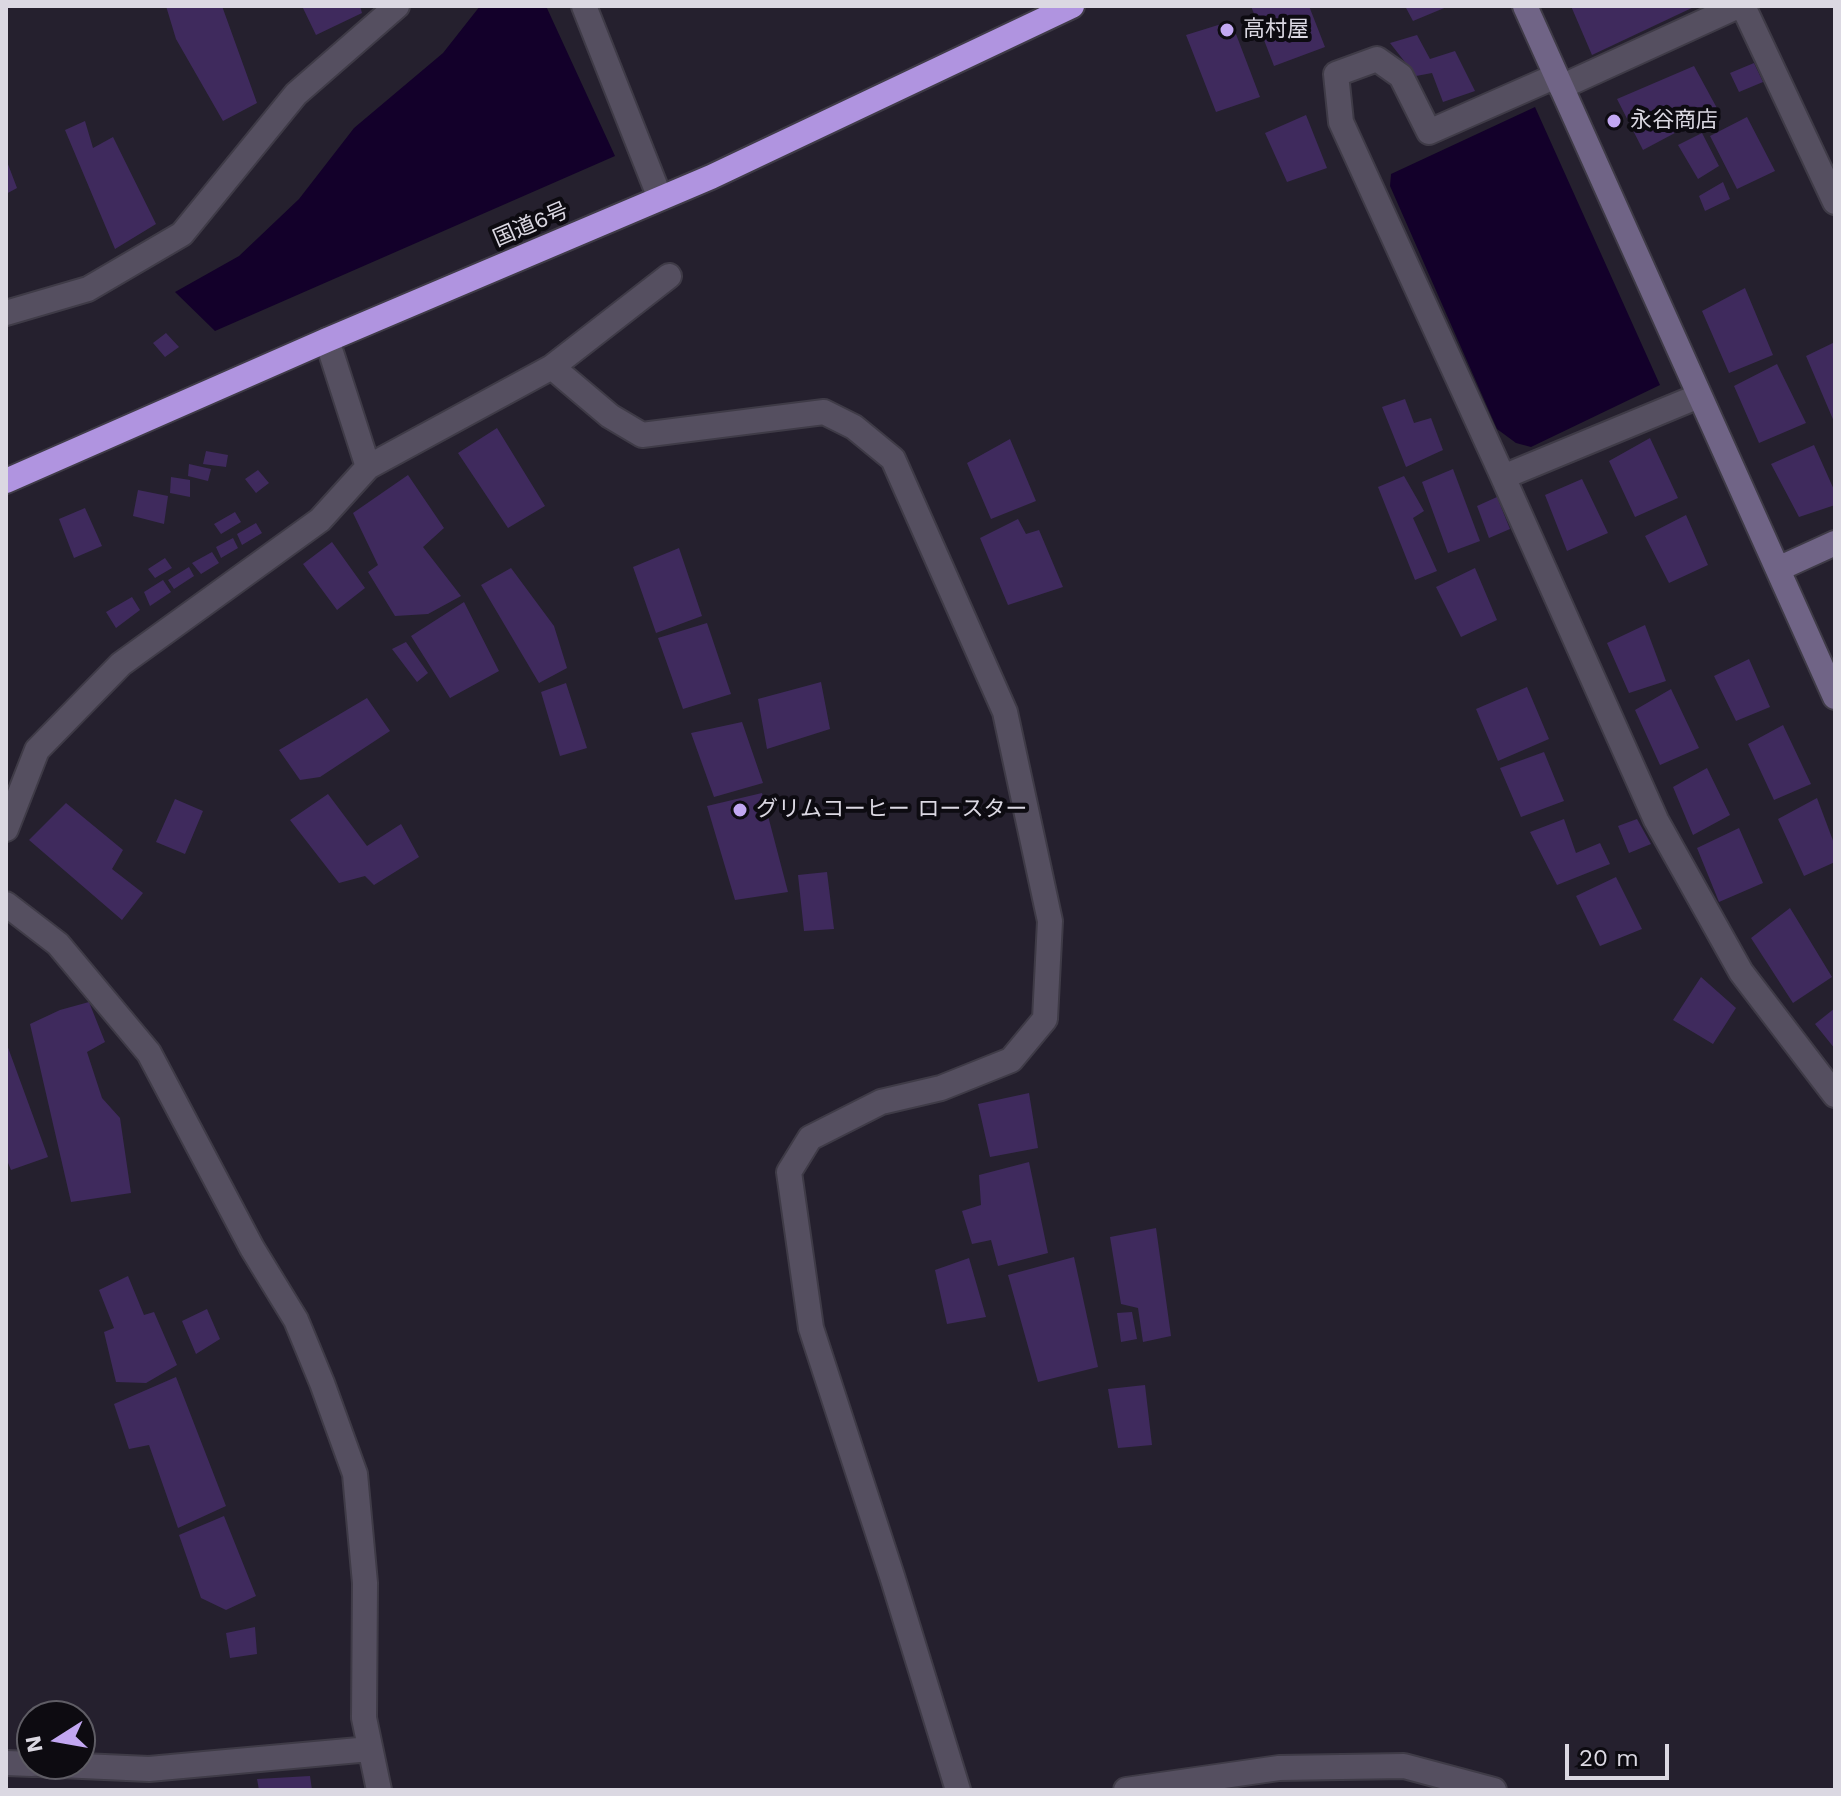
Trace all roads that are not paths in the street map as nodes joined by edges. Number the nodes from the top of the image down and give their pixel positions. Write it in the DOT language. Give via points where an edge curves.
graph roads {
  1 [pos="397,6"];
  2 [pos="584,6"];
  3 [pos="1072,6"];
  4 [pos="1525,6"];
  5 [pos="1740,6"];
  6 [pos="1558,82"];
  7 [pos="660,198"];
  8 [pos="1835,202"];
  9 [pos="669,276"];
  10 [pos="6,313"];
  11 [pos="327,340"];
  12 [pos="552,367"];
  13 [pos="1699,396"];
  14 [pos="368,467"];
  15 [pos="1503,477"];
  16 [pos="6,481"];
  17 [pos="1835,543"];
  18 [pos="1778,569"];
  19 [pos="1835,697"];
  20 [pos="6,829"];
  21 [pos="6,904"];
  22 [pos="1835,1095"];
  23 [pos="370,1749"];
  24 [pos="96,1767"];
  25 [pos="379,1790"];
  26 [pos="958,1790"];
  27 [pos="1126,1790"];
  28 [pos="1494,1790"];
  1 -- 10 [label="street" via="296,94 182,234 88,289"];
  2 -- 7 [label="street"];
  3 -- 7 [label="highway, 国道6号"];
  4 -- 6 [label="street"];
  5 -- 6 [label="street"];
  5 -- 8 [label="street"];
  6 -- 13 [label="street"];
  6 -- 15 [label="street" via="1429,132 1401,76 1377,59 1336,74 1341,122"];
  7 -- 11 [label="highway, 国道6号"];
  9 -- 12 [label="street"];
  11 -- 14 [label="street"];
  11 -- 16 [label="highway, 国道6号"];
  12 -- 14 [label="street"];
  12 -- 26 [label="street" via="610,416 642,435 824,412 854,427 893,459 1005,712 1050,921 1045,1019 1011,1060 941,1088 881,1102 810,1138 789,1172 811,1328"];
  13 -- 15 [label="street"];
  13 -- 18 [label="street"];
  14 -- 20 [label="street" via="320,520 121,664 37,750"];
  15 -- 22 [label="street" via="1656,820 1741,972"];
  17 -- 18 [label="street"];
  18 -- 19 [label="street"];
  21 -- 23 [label="street" via="58,944 149,1053 296,1320 355,1474 365,1583 364,1718"];
  23 -- 24 [label="street" via="149,1769"];
  23 -- 25 [label="street"];
  27 -- 28 [label="street" via="1279,1768 1404,1766"];
}
